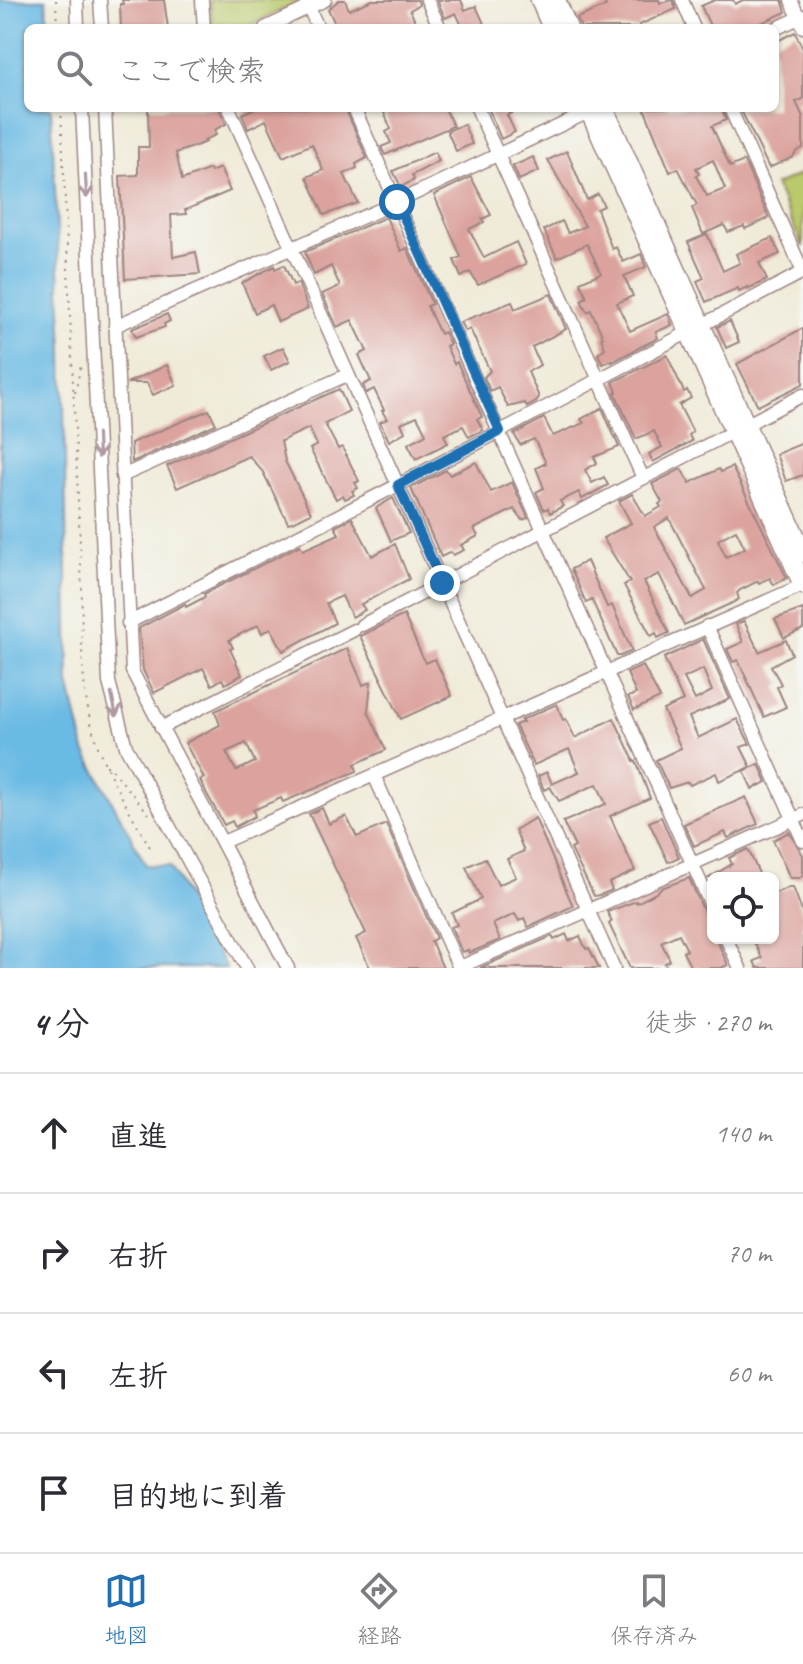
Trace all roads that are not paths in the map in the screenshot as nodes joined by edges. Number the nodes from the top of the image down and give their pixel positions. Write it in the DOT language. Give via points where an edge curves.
graph roads {
  1 [pos="77,0"];
  2 [pos="100,0"];
  3 [pos="202,0"];
  4 [pos="325,0"];
  5 [pos="427,0"];
  6 [pos="540,0"];
  7 [pos="556,0"];
  8 [pos="682,0"];
  9 [pos="791,0"];
  10 [pos="308,4"];
  11 [pos="802,20"];
  12 [pos="78,24"];
  13 [pos="102,24"];
  14 [pos="204,24"];
  15 [pos="272,24"];
  16 [pos="316,24"];
  17 [pos="438,24"];
  18 [pos="550,24"];
  19 [pos="566,24"];
  20 [pos="692,24"];
  21 [pos="779,28"];
  22 [pos="82,112"];
  23 [pos="105,112"];
  24 [pos="231,112"];
  25 [pos="356,112"];
  26 [pos="479,112"];
  27 [pos="589,112"];
  28 [pos="596,112"];
  29 [pos="732,112"];
  30 [pos="498,154"];
  31 [pos="397,202"];
  32 [pos="293,248"];
  33 [pos="803,272"];
  34 [pos="115,326"];
  35 [pos="695,328"];
  36 [pos="347,375"];
  37 [pos="599,380"];
  38 [pos="803,395"];
  39 [pos="738,428"];
  40 [pos="500,431"];
  41 [pos="122,476"];
  42 [pos="643,478"];
  43 [pos="398,485"];
  44 [pos="544,531"];
  45 [pos="799,552"];
  46 [pos="442,583"];
  47 [pos="803,585"];
  48 [pos="128,623"];
  49 [pos="707,626"];
  50 [pos="607,672"];
  51 [pos="503,720"];
  52 [pos="161,728"];
  53 [pos="374,775"];
  54 [pos="798,817"];
  55 [pos="803,841"];
  56 [pos="223,842"];
  57 [pos="692,865"];
  58 [pos="707,897"];
  59 [pos="588,912"];
  60 [pos="729,944"];
  61 [pos="247,968"];
  62 [pos="288,968"];
  63 [pos="458,968"];
  64 [pos="614,968"];
  65 [pos="740,968"];
  1 -- 12 [label="street"];
  2 -- 13 [label="street"];
  3 -- 14 [label="street"];
  4 -- 10 [label="street"];
  5 -- 17 [label="street"];
  6 -- 18 [label="street"];
  7 -- 19 [label="street"];
  8 -- 20 [label="street"];
  9 -- 11 [label="street"];
  10 -- 15 [label="street"];
  10 -- 16 [label="street"];
  11 -- 21 [label="street"];
  22 -- 61 [label="street, one-way" via="109,682 126,747"];
  23 -- 34 [label="street"];
  24 -- 32 [label="street"];
  25 -- 31 [label="street"];
  26 -- 30 [label="street"];
  27 -- 30 [label="street"];
  28 -- 35 [label="street"];
  29 -- 33 [label="street"];
  30 -- 31 [label="street"];
  30 -- 37 [label="street"];
  31 -- 32 [label="street"];
  31 -- 40 [label="street"];
  32 -- 34 [label="street"];
  32 -- 36 [label="street"];
  33 -- 35 [label="street"];
  34 -- 41 [label="street"];
  35 -- 37 [label="street"];
  35 -- 39 [label="street"];
  36 -- 41 [label="street"];
  36 -- 43 [label="street"];
  37 -- 40 [label="street"];
  37 -- 42 [label="street"];
  38 -- 39 [label="street"];
  39 -- 42 [label="street"];
  39 -- 45 [label="street"];
  40 -- 43 [label="street"];
  40 -- 44 [label="street"];
  41 -- 48 [label="street"];
  42 -- 44 [label="street"];
  43 -- 46 [label="street"];
  43 -- 48 [label="street"];
  44 -- 46 [label="street"];
  44 -- 50 [label="street"];
  45 -- 47 [label="street"];
  46 -- 51 [label="street"];
  46 -- 52 [label="street"];
  47 -- 49 [label="street"];
  48 -- 52 [label="street" via="132,671"];
  49 -- 50 [label="street"];
  49 -- 54 [label="street"];
  50 -- 51 [label="street"];
  50 -- 57 [label="street"];
  51 -- 53 [label="street"];
  51 -- 59 [label="street"];
  52 -- 56 [label="street"];
  53 -- 56 [label="street"];
  53 -- 63 [label="street"];
  54 -- 55 [label="street"];
  54 -- 57 [label="street"];
  56 -- 62 [label="street"];
  57 -- 58 [label="street"];
  57 -- 59 [label="street"];
  59 -- 63 [label="street"];
  59 -- 64 [label="street"];
  60 -- 65 [label="street"];
}
